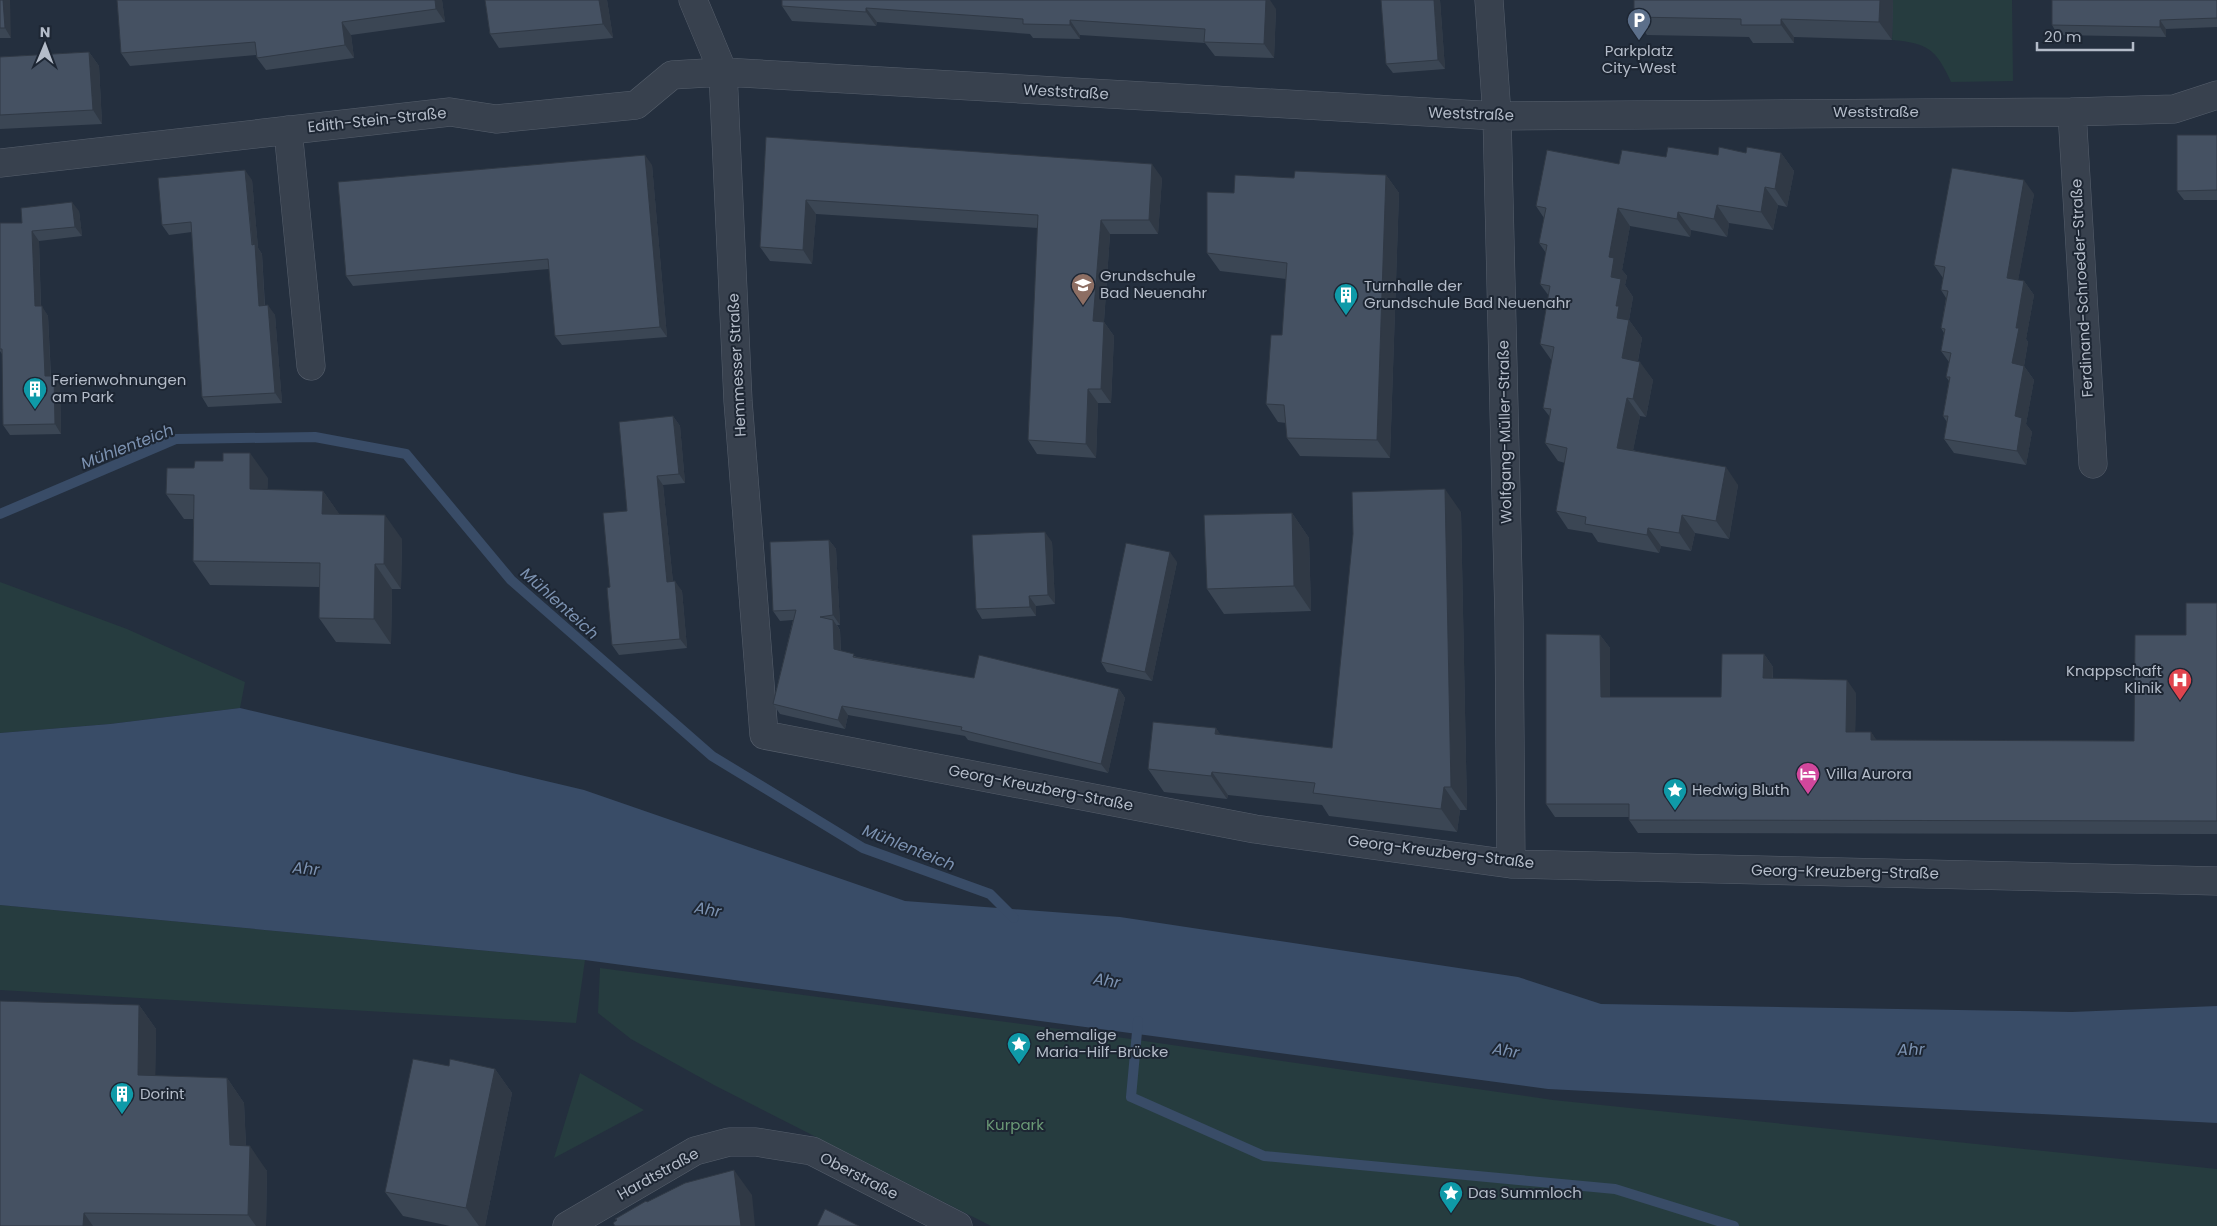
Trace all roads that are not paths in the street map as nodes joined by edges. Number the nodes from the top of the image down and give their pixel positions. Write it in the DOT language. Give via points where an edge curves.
graph roads {
  1 [pos="693,0"];
  2 [pos="1489,0"];
  3 [pos="724,72"];
  4 [pos="2217,95"];
  5 [pos="2072,112"];
  6 [pos="1497,116"];
  7 [pos="288,130"];
  8 [pos="0,163"];
  9 [pos="310,366"];
  10 [pos="2093,464"];
  11 [pos="764,735"];
  12 [pos="1511,864"];
  13 [pos="2217,881"];
  14 [pos="756,1142"];
  15 [pos="566,1226"];
  16 [pos="958,1226"];
  1 -- 3 [label="street, Hemmesser Straße"];
  2 -- 6 [label="street, Wolfgang-Müller-Straße"];
  3 -- 6 [label="street, Weststraße"];
  3 -- 7 [label="street, Edith-Stein-Straße" via="672,75 636,105 496,119 450,112"];
  3 -- 11 [label="street, Hemmesser Straße" via="738,401"];
  4 -- 5 [label="street, Weststraße" via="2174,109"];
  5 -- 6 [label="street, Weststraße"];
  5 -- 10 [label="street, Ferdinand-Schroeder-Straße"];
  6 -- 12 [label="street, Wolfgang-Müller-Straße" via="1509,619"];
  7 -- 8 [label="street, Edith-Stein-Straße"];
  7 -- 9 [label="street, Edith-Stein-Straße"];
  11 -- 12 [label="street, Georg-Kreuzberg-Straße" via="1255,829"];
  12 -- 13 [label="street, Georg-Kreuzberg-Straße"];
  14 -- 15 [label="street, Hardtstraße" via="729,1142 695,1151"];
  14 -- 16 [label="street, Oberstraße" via="812,1151"];
}
